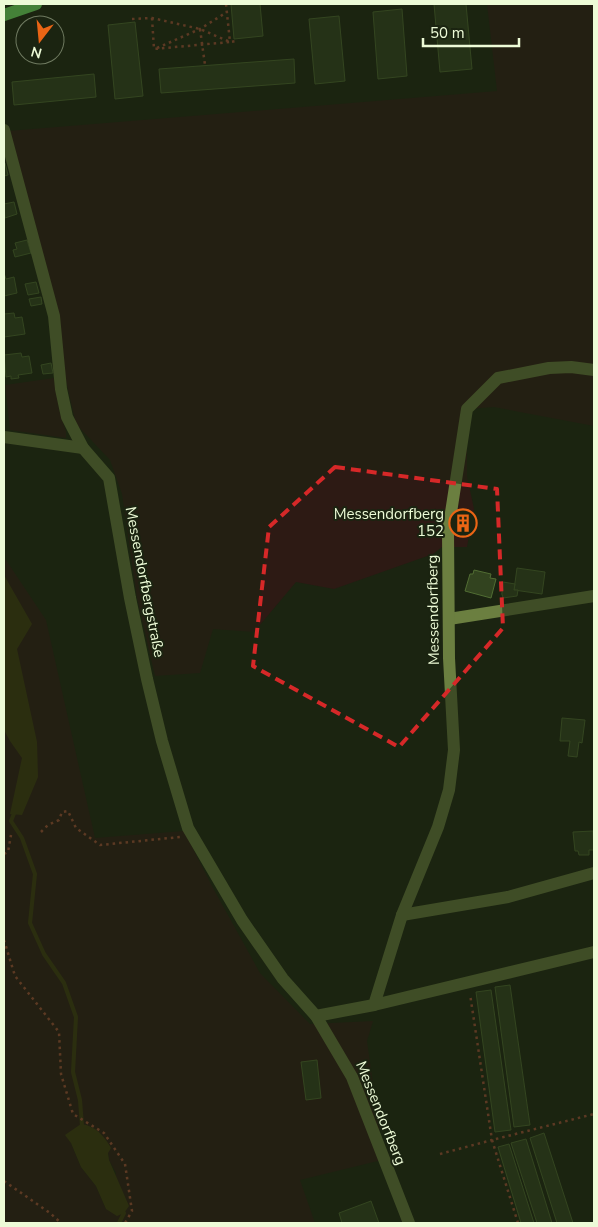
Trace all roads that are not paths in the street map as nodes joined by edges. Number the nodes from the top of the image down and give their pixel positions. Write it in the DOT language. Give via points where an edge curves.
graph roads {
  1 [pos="36,4"];
  2 [pos="4,15"];
  3 [pos="4,130"];
  4 [pos="594,370"];
  5 [pos="4,437"];
  6 [pos="83,448"];
  7 [pos="594,596"];
  8 [pos="449,619"];
  9 [pos="594,873"];
  10 [pos="402,915"];
  11 [pos="594,952"];
  12 [pos="374,1005"];
  13 [pos="316,1016"];
  14 [pos="409,1223"];
  1 -- 2 [label="main road"];
  3 -- 6 [label="street, Messendorfbergstraße" via="54,316 67,417"];
  4 -- 8 [label="street, Messendorfberg" via="549,368 498,378 466,409 448,532"];
  5 -- 6 [label="street"];
  6 -- 13 [label="street, Messendorfbergstraße" via="109,478 147,679 188,828 262,950 283,980"];
  7 -- 8 [label="street"];
  8 -- 10 [label="street, Messendorfberg" via="454,750 450,790"];
  9 -- 10 [label="street" via="508,896"];
  10 -- 12 [label="street, Messendorfberg"];
  11 -- 12 [label="street"];
  12 -- 13 [label="street"];
  13 -- 14 [label="street, Messendorfberg" via="352,1077"];
}
